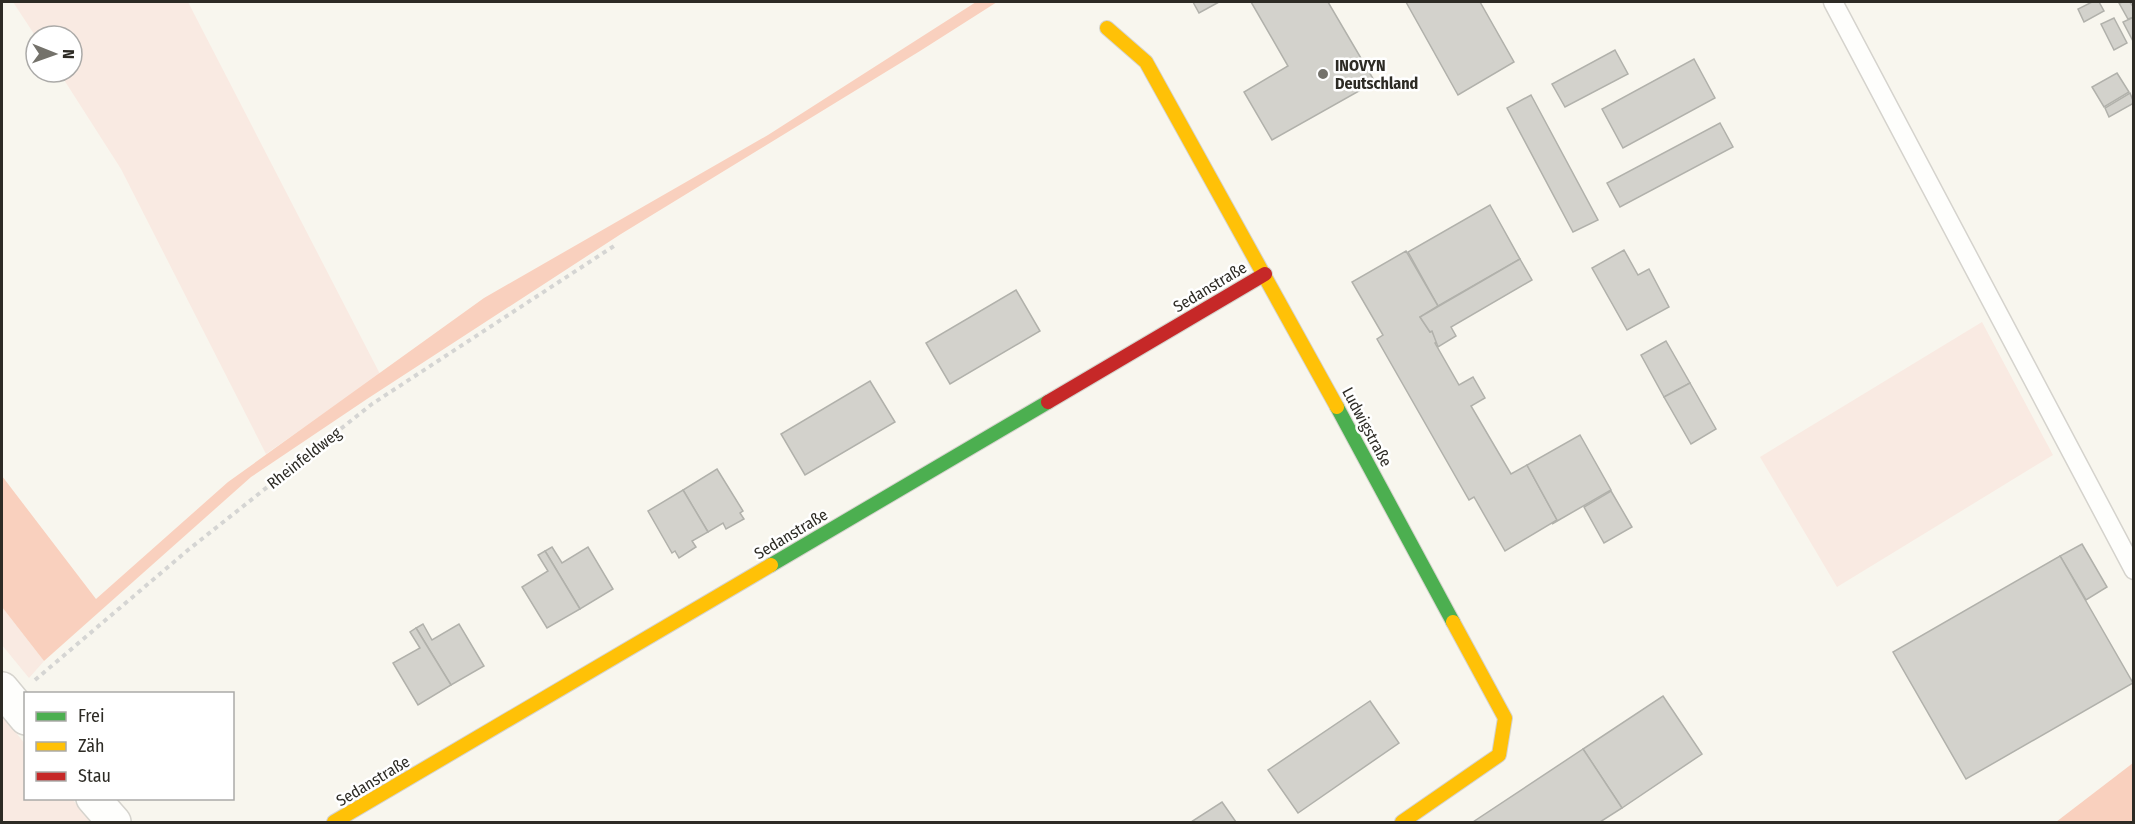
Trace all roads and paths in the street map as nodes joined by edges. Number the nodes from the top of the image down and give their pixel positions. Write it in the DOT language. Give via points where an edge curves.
graph roads {
  1 [pos="1833,2"];
  2 [pos="1107,28"];
  3 [pos="617,244"];
  4 [pos="1265,274"];
  5 [pos="2133,570"];
  6 [pos="25,692"];
  7 [pos="95,800"];
  8 [pos="114,822"];
  9 [pos="334,822"];
  10 [pos="1402,822"];
  1 -- 5 [label="lane"];
  2 -- 4 [label="street, Ludwigstraße" via="1146,62"];
  3 -- 6 [label="path, Rheinfeldweg" via="372,404 188,550"];
  4 -- 9 [label="street, Sedanstraße"];
  4 -- 10 [label="street, Ludwigstraße" via="1505,718 1499,755"];
  7 -- 8 [label="street"];
}
